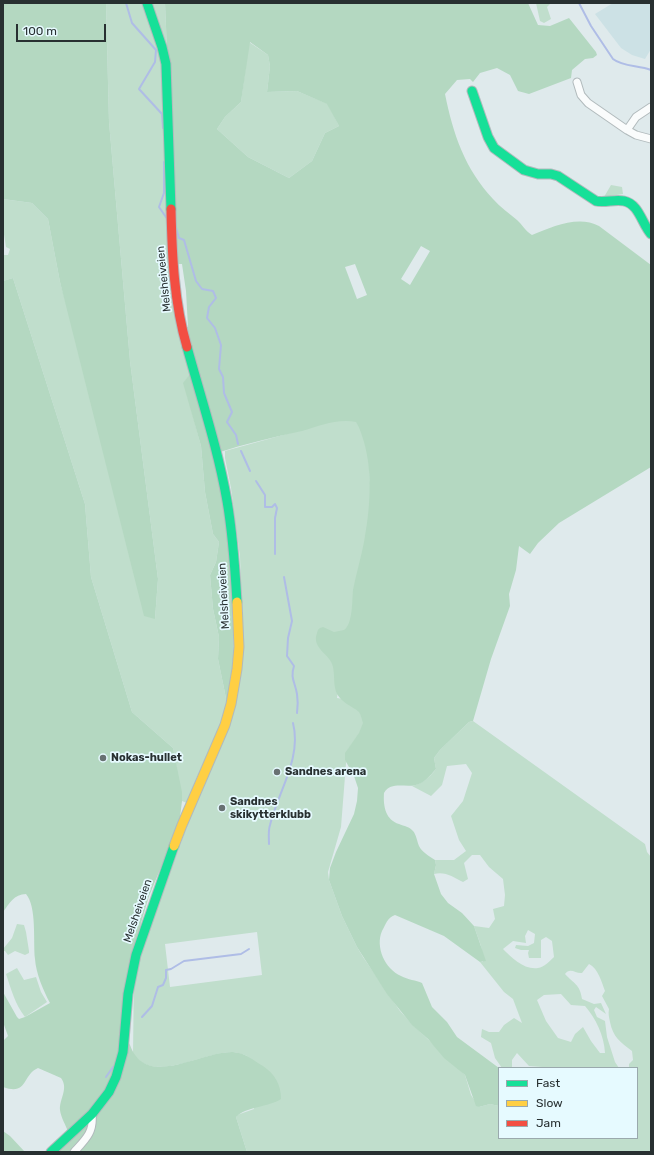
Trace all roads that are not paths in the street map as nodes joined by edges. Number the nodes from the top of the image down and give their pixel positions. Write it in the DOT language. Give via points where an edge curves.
graph roads {
  1 [pos="147,3"];
  2 [pos="577,82"];
  3 [pos="472,91"];
  4 [pos="651,107"];
  5 [pos="627,130"];
  6 [pos="651,139"];
  7 [pos="651,234"];
  8 [pos="92,1114"];
  9 [pos="51,1152"];
  10 [pos="74,1152"];
  1 -- 8 [label="street, Melsheiveien" via="166,64 173,262 182,327 216,449 227,501 238,648 231,704 225,725 182,826 136,955 128,994 123,1052 116,1077 109,1092"];
  2 -- 5 [label="street" via="580,95 588,103"];
  3 -- 7 [label="street" via="490,142 497,150 527,171 562,177 596,201 629,202 635,207 644,227"];
  4 -- 5 [label="street" via="636,117"];
  5 -- 6 [label="street"];
  8 -- 9 [label="street, Melsheiveien"];
  8 -- 10 [label="street" via="91,1130"];
}
